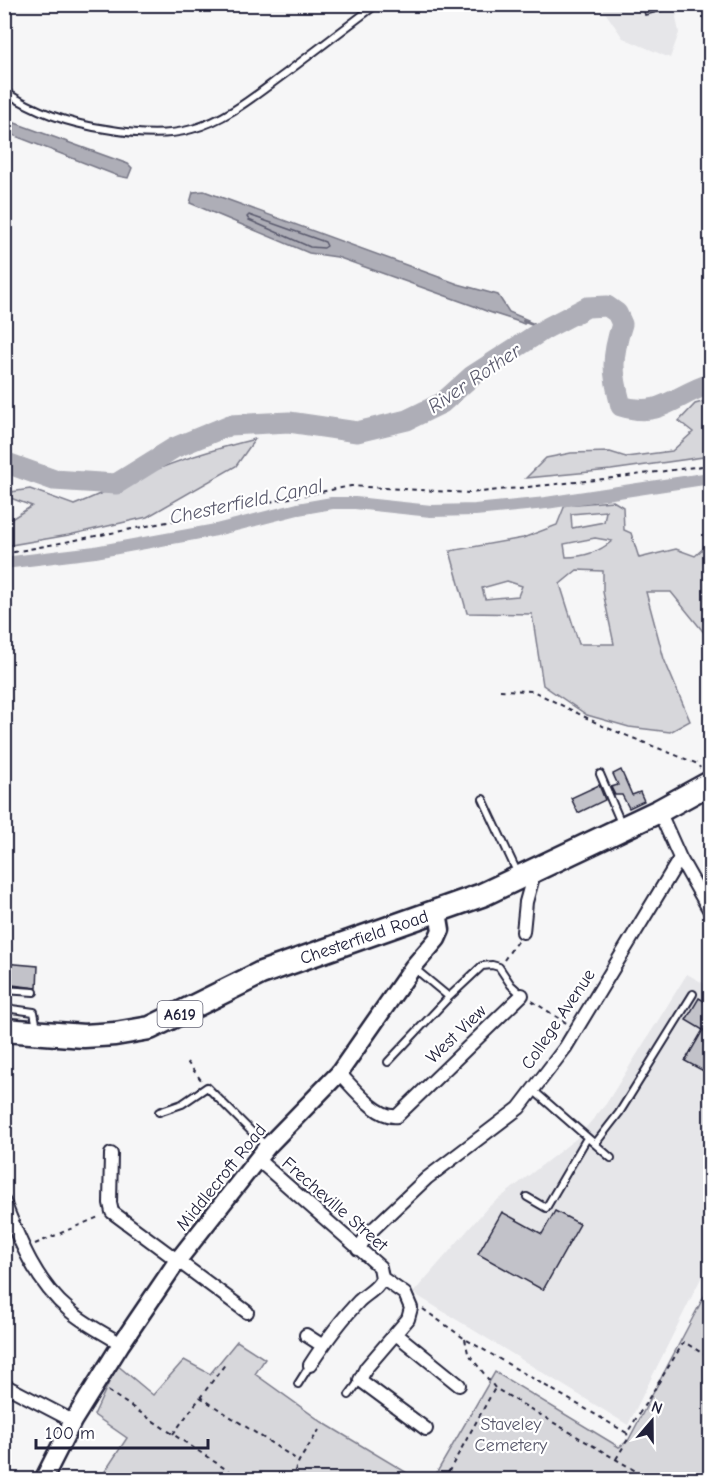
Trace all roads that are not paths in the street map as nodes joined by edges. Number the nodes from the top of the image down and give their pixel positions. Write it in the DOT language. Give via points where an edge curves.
graph roads {
  1 [pos="377,4"];
  2 [pos="4,91"];
  3 [pos="600,774"];
  4 [pos="709,783"];
  5 [pos="483,799"];
  6 [pos="659,811"];
  7 [pos="622,826"];
  8 [pos="680,858"];
  9 [pos="527,874"];
  10 [pos="711,911"];
  11 [pos="438,912"];
  12 [pos="523,932"];
  13 [pos="413,967"];
  14 [pos="4,990"];
  15 [pos="34,993"];
  16 [pos="693,994"];
  17 [pos="522,995"];
  18 [pos="449,997"];
  19 [pos="4,1008"];
  20 [pos="4,1030"];
  21 [pos="38,1034"];
  22 [pos="388,1062"];
  23 [pos="339,1073"];
  24 [pos="533,1090"];
  25 [pos="159,1112"];
  26 [pos="587,1138"];
  27 [pos="595,1144"];
  28 [pos="262,1153"];
  29 [pos="111,1154"];
  30 [pos="611,1158"];
  31 [pos="527,1197"];
  32 [pos="4,1202"];
  33 [pos="358,1249"];
  34 [pos="178,1260"];
  35 [pos="382,1278"];
  36 [pos="247,1312"];
  37 [pos="396,1334"];
  38 [pos="306,1335"];
  39 [pos="121,1344"];
  40 [pos="323,1346"];
  41 [pos="310,1365"];
  42 [pos="360,1380"];
  43 [pos="4,1384"];
  44 [pos="298,1384"];
  45 [pos="459,1385"];
  46 [pos="349,1395"];
  47 [pos="73,1420"];
  48 [pos="426,1429"];
  49 [pos="43,1479"];
  1 -- 2 [label="lane" via="248,101 193,129 167,134 87,126 23,104"];
  3 -- 7 [label="lane"];
  4 -- 6 [label="highway, Chesterfield Road / A619"];
  5 -- 9 [label="lane"];
  6 -- 8 [label="street"];
  6 -- 9 [label="highway, Chesterfield Road / A619"];
  8 -- 10 [label="street"];
  8 -- 24 [label="street, College Avenue" via="566,1048"];
  9 -- 11 [label="highway, Chesterfield Road / A619"];
  9 -- 12 [label="street"];
  11 -- 13 [label="street, Middlecroft Road" via="440,934"];
  11 -- 21 [label="highway, Chesterfield Road / A619" via="261,973 150,1028 84,1036"];
  13 -- 18 [label="lane, West View"];
  13 -- 23 [label="street, Middlecroft Road"];
  14 -- 15 [label="lane"];
  16 -- 27 [label="lane" via="619,1113"];
  17 -- 18 [label="lane, West View" via="492,965 482,966"];
  17 -- 23 [label="street, West View" via="397,1116 380,1113"];
  18 -- 22 [label="lane, West View"];
  19 -- 21 [label="lane" via="34,1012"];
  20 -- 21 [label="highway, Chesterfield Road / A619"];
  23 -- 28 [label="street, Middlecroft Road"];
  24 -- 26 [label="lane"];
  24 -- 33 [label="street, College Avenue" via="519,1108 427,1178 369,1233"];
  25 -- 28 [label="lane" via="182,1104 207,1087"];
  26 -- 27 [label="lane"];
  26 -- 31 [label="lane" via="546,1208"];
  27 -- 30 [label="lane"];
  28 -- 33 [label="street, Frecheville Street"];
  28 -- 34 [label="street, Middlecroft Road"];
  29 -- 34 [label="street" via="112,1212"];
  32 -- 39 [label="street" via="24,1250 46,1287 70,1312"];
  33 -- 35 [label="street, Frecheville Street" via="381,1267"];
  34 -- 36 [label="street"];
  34 -- 39 [label="street, Middlecroft Road"];
  35 -- 37 [label="street, Frecheville Street" via="405,1294 411,1308"];
  35 -- 40 [label="street, Frecheville Street"];
  37 -- 42 [label="street"];
  37 -- 45 [label="street"];
  38 -- 40 [label="street"];
  39 -- 47 [label="street, Middlecroft Road"];
  40 -- 41 [label="street, Frecheville Street"];
  41 -- 44 [label="lane"];
  42 -- 46 [label="lane"];
  42 -- 48 [label="street"];
  43 -- 47 [label="street"];
  47 -- 49 [label="street, Middlecroft Road"];
}
